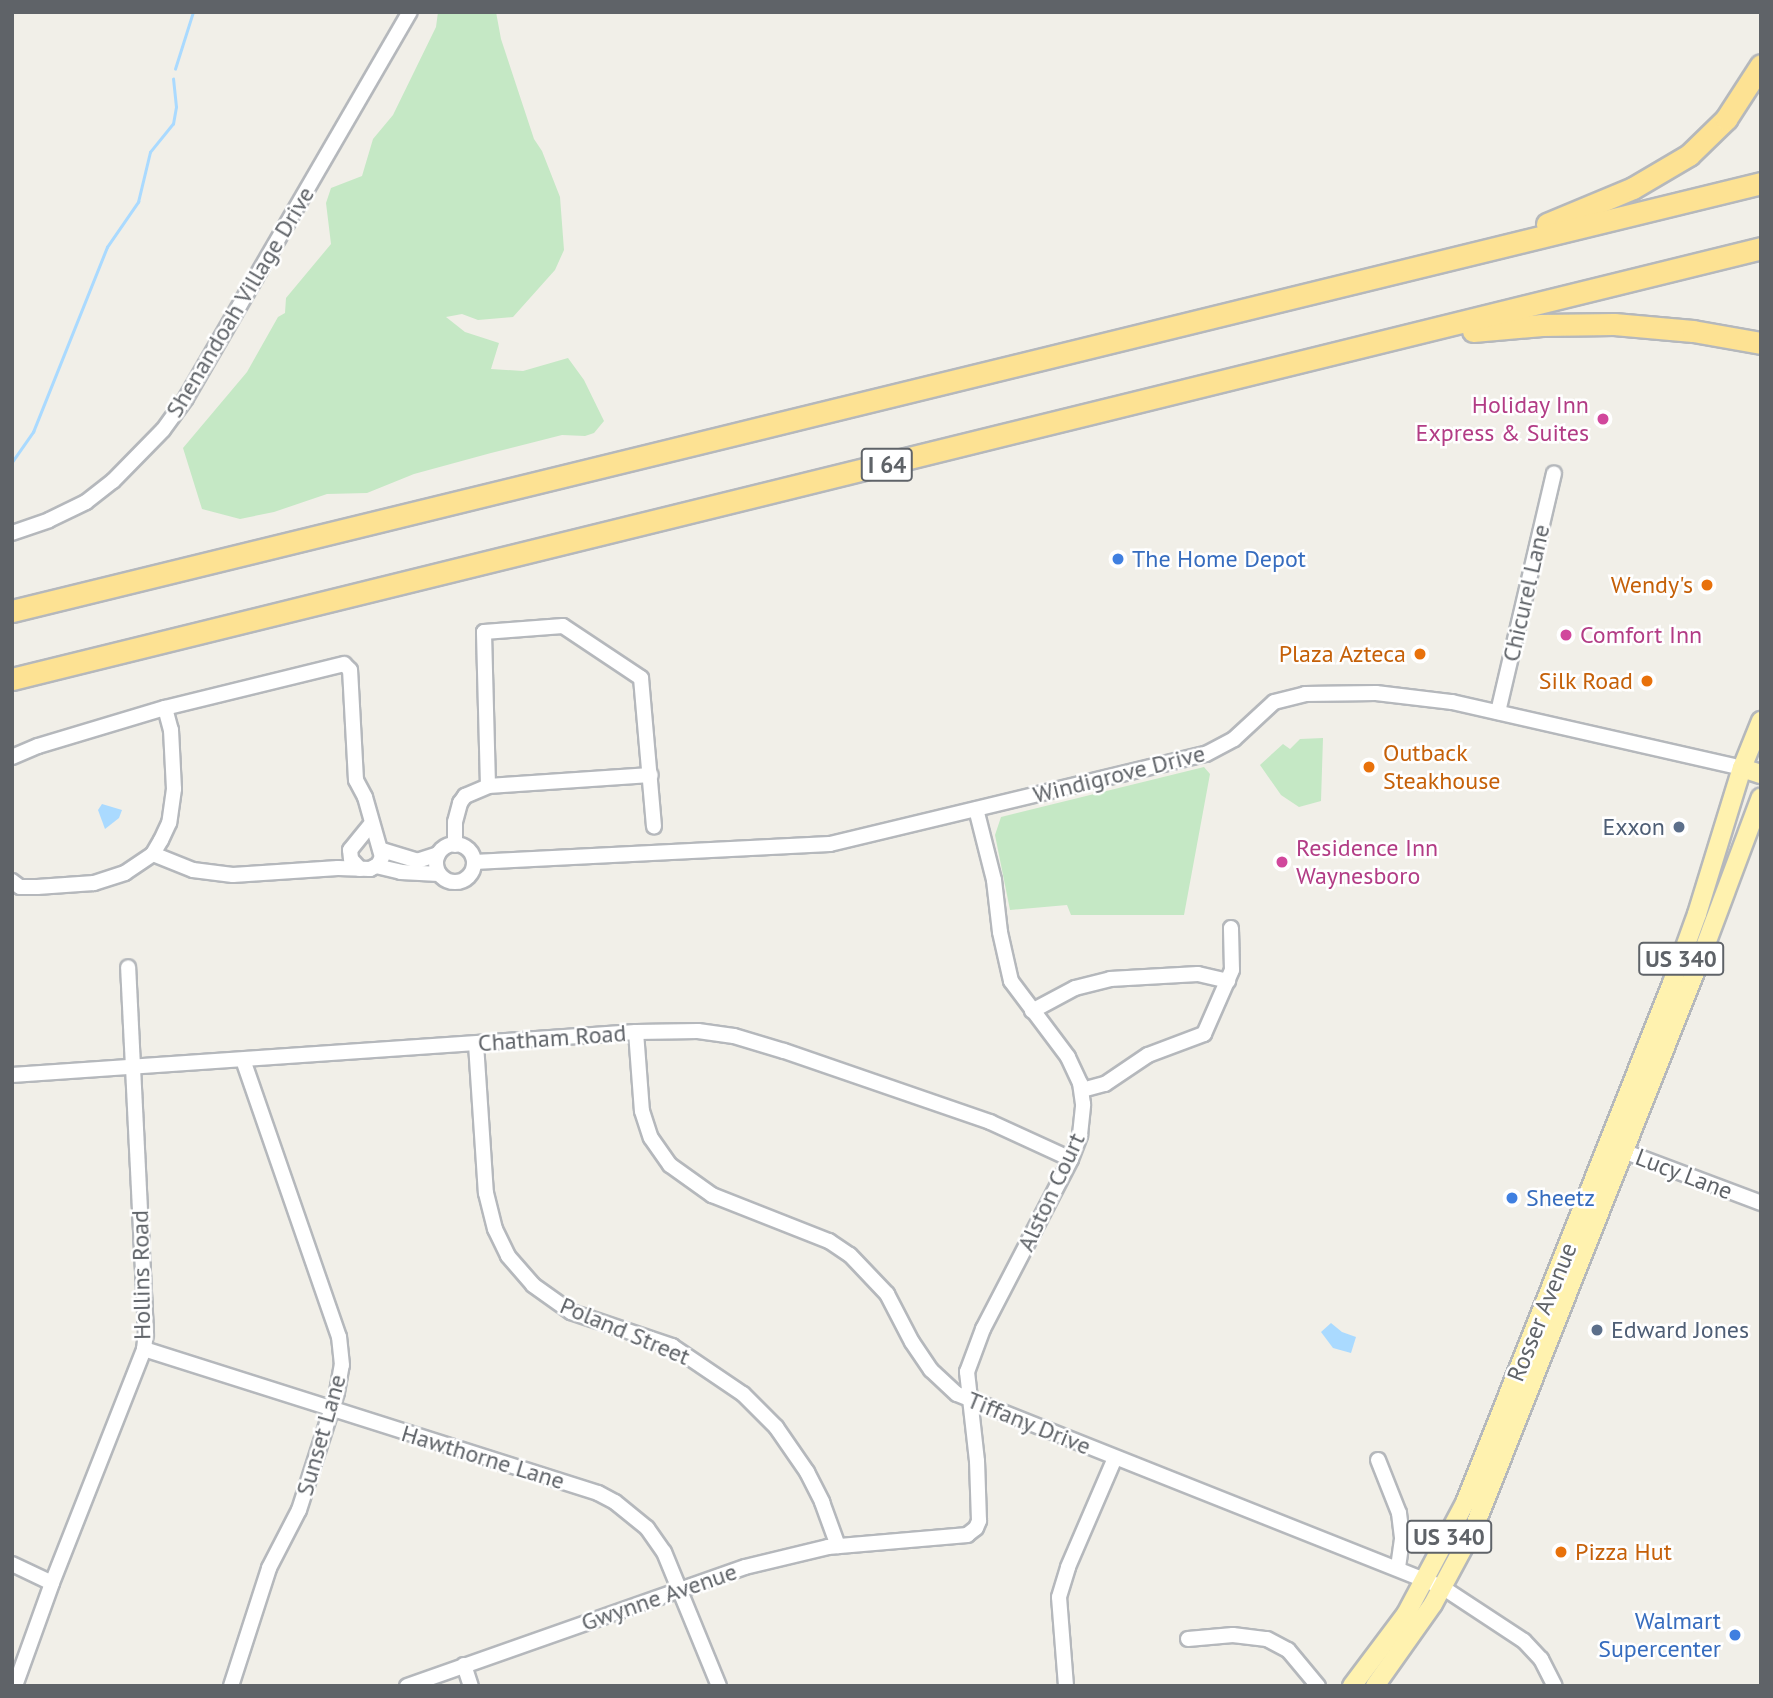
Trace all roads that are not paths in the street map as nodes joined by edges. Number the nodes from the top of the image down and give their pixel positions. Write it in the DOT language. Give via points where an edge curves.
graph roads {
  1 [pos="410,12"];
  2 [pos="1761,65"];
  3 [pos="1761,183"];
  4 [pos="1761,248"];
  5 [pos="1387,274"];
  6 [pos="1761,343"];
  7 [pos="1363,347"];
  8 [pos="1554,473"];
  9 [pos="12,533"];
  10 [pos="12,611"];
  11 [pos="12,679"];
  12 [pos="165,708"];
  13 [pos="1499,712"];
  14 [pos="1761,721"];
  15 [pos="12,757"];
  16 [pos="1742,768"];
  17 [pos="1761,774"];
  18 [pos="650,775"];
  19 [pos="488,786"];
  20 [pos="1761,797"];
  21 [pos="976,809"];
  22 [pos="371,824"];
  23 [pos="654,826"];
  24 [pos="362,838"];
  25 [pos="454,845"];
  26 [pos="380,847"];
  27 [pos="152,854"];
  28 [pos="438,854"];
  29 [pos="350,855"];
  30 [pos="474,862"];
  31 [pos="376,866"];
  32 [pos="338,868"];
  33 [pos="360,869"];
  34 [pos="439,874"];
  35 [pos="12,881"];
  36 [pos="1231,928"];
  37 [pos="128,967"];
  38 [pos="1228,981"];
  39 [pos="1032,1011"];
  40 [pos="636,1032"];
  41 [pos="476,1044"];
  42 [pos="243,1060"];
  43 [pos="133,1067"];
  44 [pos="12,1075"];
  45 [pos="1082,1090"];
  46 [pos="1616,1148"];
  47 [pos="1071,1159"];
  48 [pos="1761,1203"];
  49 [pos="144,1349"];
  50 [pos="970,1401"];
  51 [pos="332,1410"];
  52 [pos="1115,1458"];
  53 [pos="1378,1460"];
  54 [pos="919,1539"];
  55 [pos="838,1546"];
  56 [pos="12,1564"];
  57 [pos="1398,1568"];
  58 [pos="52,1583"];
  59 [pos="1434,1583"];
  60 [pos="681,1588"];
  61 [pos="1188,1639"];
  62 [pos="464,1665"];
  63 [pos="15,1686"];
  64 [pos="231,1686"];
  65 [pos="407,1686"];
  66 [pos="471,1686"];
  67 [pos="719,1686"];
  68 [pos="1066,1686"];
  69 [pos="1318,1686"];
  70 [pos="1352,1686"];
  71 [pos="1376,1686"];
  72 [pos="1555,1686"];
  1 -- 9 [label="street, Shenandoah Village Drive" via="186,398 163,430 86,502"];
  2 -- 5 [label="highway" via="1716,130 1663,173 1542,226"];
  3 -- 5 [label="highway"];
  4 -- 7 [label="highway, I 64"];
  5 -- 10 [label="highway"];
  6 -- 7 [label="highway" via="1693,331 1590,324 1487,329"];
  7 -- 11 [label="highway, I 64"];
  8 -- 13 [label="street, Chicurel Lane"];
  12 -- 15 [label="street"];
  12 -- 22 [label="street" via="344,664 350,670 356,780"];
  12 -- 27 [label="street" via="172,730 174,789 169,823"];
  13 -- 16 [label="street, Windigrove Drive"];
  13 -- 21 [label="street, Windigrove Drive" via="1402,695 1291,696 1266,708 1217,750"];
  14 -- 16 [label="main road, Rosser Avenue / US 340"];
  16 -- 17 [label="main road"];
  16 -- 46 [label="main road, Rosser Avenue / US 340"];
  18 -- 19 [label="street"];
  18 -- 19 [label="street" via="641,678 570,628 555,626 484,632"];
  18 -- 23 [label="street"];
  19 -- 25 [label="street" via="460,803"];
  20 -- 46 [label="main road, Rosser Avenue / US 340"];
  21 -- 30 [label="street, Windigrove Drive" via="811,846"];
  21 -- 39 [label="street, Alston Court" via="994,880 1007,969"];
  22 -- 24 [label="street"];
  22 -- 26 [label="street"];
  24 -- 26 [label="street" via="371,838"];
  24 -- 29 [label="street" via="352,846"];
  25 -- 28 [label="street"];
  25 -- 30 [label="street" via="468,849"];
  26 -- 28 [label="street" via="417,861"];
  26 -- 31 [label="street" via="382,857"];
  27 -- 32 [label="street" via="193,870 233,875"];
  27 -- 35 [label="street" via="125,873 94,883 20,887"];
  28 -- 34 [label="street"];
  29 -- 32 [label="street"];
  29 -- 33 [label="street"];
  30 -- 34 [label="street" via="461,881 449,881"];
  31 -- 33 [label="street"];
  31 -- 34 [label="street"];
  32 -- 33 [label="street"];
  36 -- 38 [label="street" via="1233,962"];
  37 -- 43 [label="street, Hollins Road"];
  38 -- 39 [label="street" via="1198,974 1110,979 1075,988"];
  38 -- 45 [label="street" via="1204,1034 1148,1055 1105,1084"];
  39 -- 45 [label="street, Alston Court" via="1068,1057"];
  40 -- 41 [label="street, Chatham Road"];
  40 -- 47 [label="street, Chatham Road" via="716,1032 759,1044 990,1122"];
  40 -- 50 [label="street, Tiffany Drive" via="642,1111 651,1138 670,1165 712,1195 820,1237 850,1255 887,1294 931,1370"];
  41 -- 42 [label="street, Chatham Road"];
  41 -- 55 [label="street, Poland Street" via="486,1193 508,1256 533,1285 571,1312 672,1346 743,1394 776,1427 807,1472"];
  42 -- 43 [label="street, Chatham Road"];
  42 -- 51 [label="street, Sunset Lane" via="339,1337 342,1364"];
  43 -- 44 [label="street, Chatham Road"];
  43 -- 49 [label="street, Hollins Road"];
  45 -- 47 [label="street, Alston Court" via="1083,1120"];
  46 -- 48 [label="street, Lucy Lane"];
  46 -- 59 [label="main road, Rosser Avenue / US 340"];
  47 -- 50 [label="street, Alston Court" via="975,1349 967,1372"];
  49 -- 51 [label="street, Hawthorne Lane"];
  49 -- 58 [label="street, Hollins Road"];
  50 -- 52 [label="street, Tiffany Drive"];
  50 -- 54 [label="street, Alston Court" via="979,1521 967,1535"];
  51 -- 60 [label="street, Hawthorne Lane" via="598,1493 633,1515 652,1534"];
  51 -- 64 [label="street, Sunset Lane" via="299,1510 269,1568"];
  52 -- 57 [label="street, Tiffany Drive"];
  52 -- 68 [label="street" via="1059,1597"];
  53 -- 57 [label="street" via="1399,1513"];
  54 -- 55 [label="street, Gwynne Avenue"];
  55 -- 60 [label="street, Gwynne Avenue" via="745,1567"];
  56 -- 58 [label="street"];
  57 -- 59 [label="street, Tiffany Drive"];
  58 -- 63 [label="street, Hollins Road"];
  59 -- 70 [label="main road, Rosser Avenue / US 340"];
  59 -- 71 [label="main road, Rosser Avenue / US 340" via="1404,1648"];
  59 -- 72 [label="street, Tiffany Drive" via="1524,1641 1546,1665"];
  60 -- 62 [label="street, Gwynne Avenue"];
  60 -- 67 [label="street, Hawthorne Lane" via="697,1639"];
  61 -- 69 [label="street" via="1233,1635 1267,1639 1288,1650"];
  62 -- 65 [label="street, Gwynne Avenue"];
  62 -- 66 [label="street"];
}
